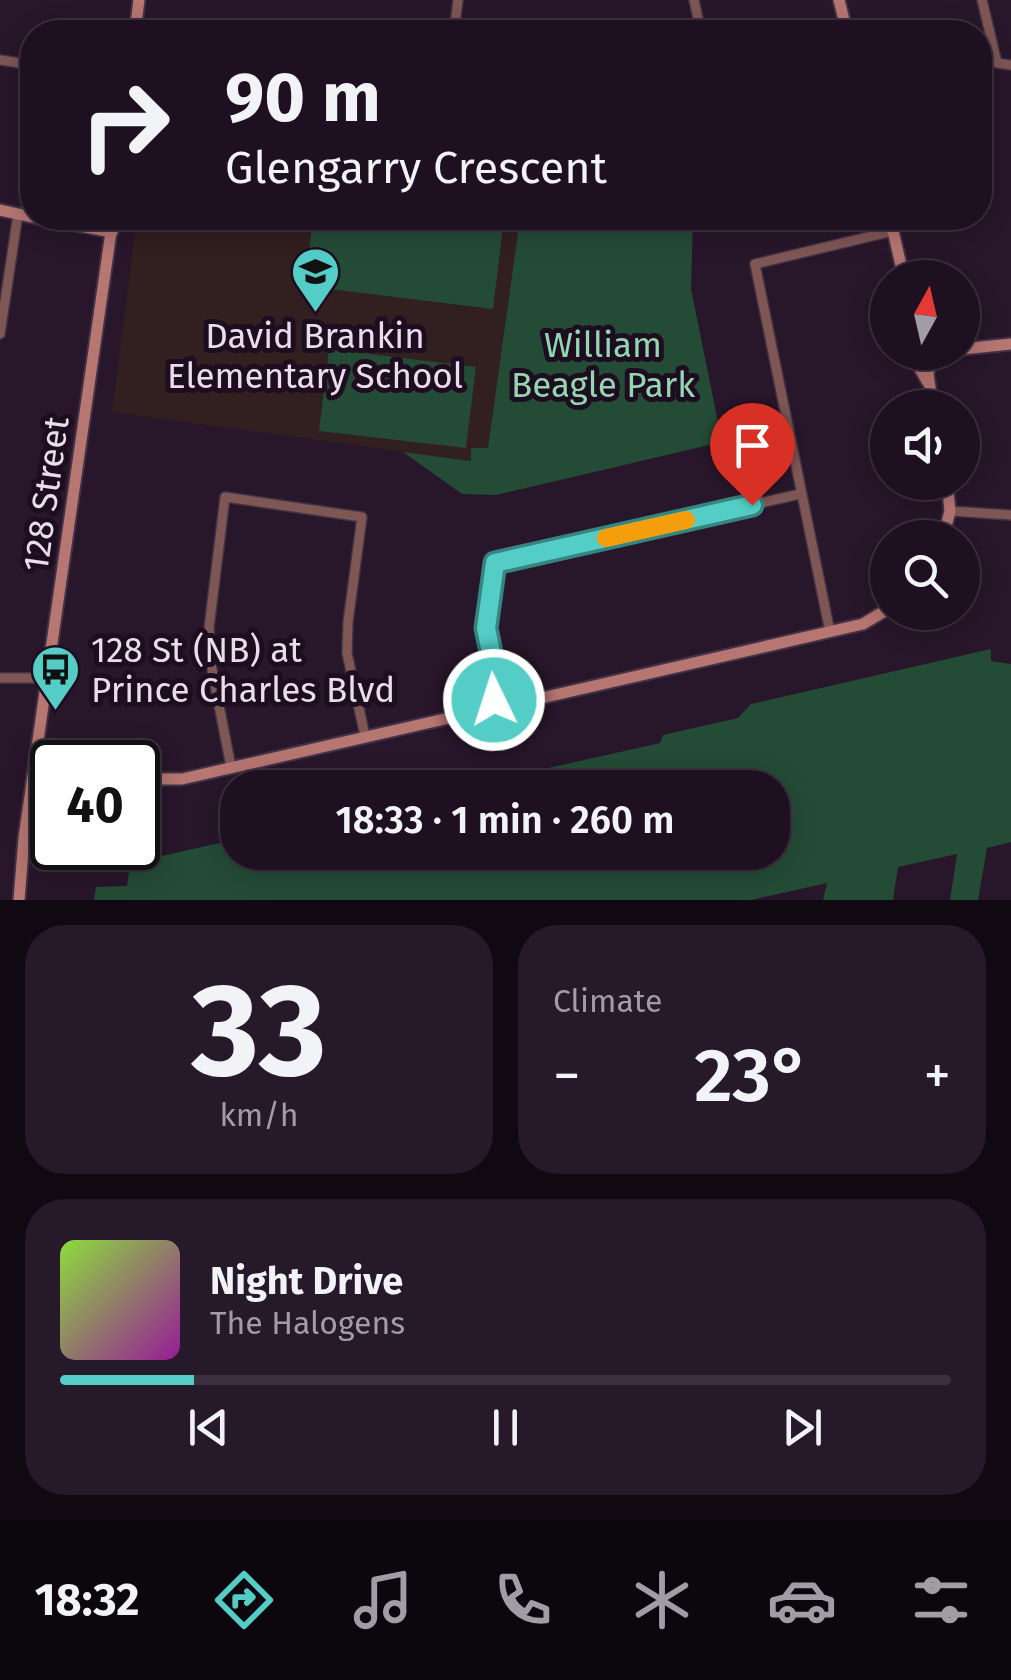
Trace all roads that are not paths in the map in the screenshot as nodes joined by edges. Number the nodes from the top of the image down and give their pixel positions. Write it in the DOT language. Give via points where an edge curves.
graph roads {
  1 [pos="992,42"];
  2 [pos="1011,65"];
  3 [pos="0,210"];
  4 [pos="18,214"];
  5 [pos="102,230"];
  6 [pos="871,230"];
  7 [pos="892,230"];
  8 [pos="112,232"];
  9 [pos="900,260"];
  10 [pos="0,334"];
  11 [pos="1011,344"];
  12 [pos="980,347"];
  13 [pos="800,494"];
  14 [pos="949,500"];
  15 [pos="950,511"];
  16 [pos="1011,515"];
  17 [pos="948,520"];
  18 [pos="870,619"];
  19 [pos="830,632"];
  20 [pos="0,678"];
  21 [pos="47,678"];
  22 [pos="503,705"];
  23 [pos="365,736"];
  24 [pos="38,740"];
  25 [pos="231,768"];
  26 [pos="160,779"];
  27 [pos="30,796"];
  28 [pos="15,900"];
  1 -- 2 [label="street" via="997,63"];
  3 -- 4 [label="street"];
  4 -- 10 [label="street"];
  5 -- 8 [label="street"];
  6 -- 13 [label="street" via="755,264"];
  7 -- 9 [label="street"];
  8 -- 21 [label="street, 128 Street"];
  11 -- 12 [label="street"];
  13 -- 19 [label="street"];
  13 -- 22 [label="street" via="495,563 486,628"];
  14 -- 15 [label="street"];
  15 -- 16 [label="street"];
  15 -- 17 [label="street"];
  18 -- 19 [label="street"];
  19 -- 22 [label="street"];
  20 -- 21 [label="street"];
  21 -- 24 [label="street, 128 Street"];
  22 -- 23 [label="street"];
  23 -- 25 [label="street"];
  23 -- 25 [label="street" via="347,653 362,518 224,497 210,664"];
  25 -- 26 [label="street"];
  27 -- 28 [label="street, 128 Street"];
}
